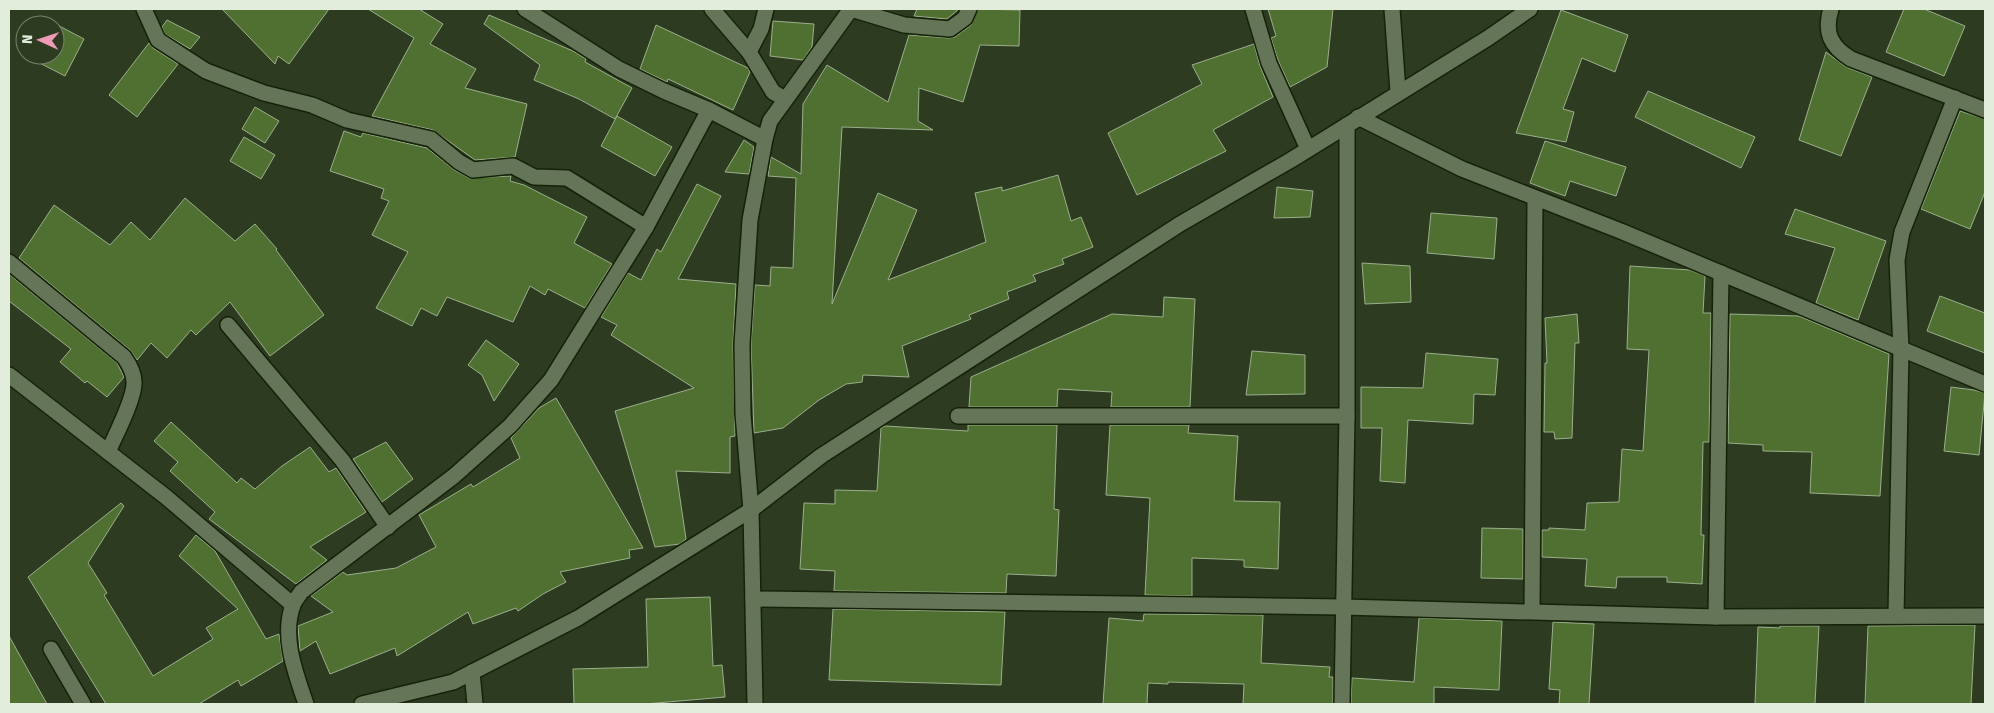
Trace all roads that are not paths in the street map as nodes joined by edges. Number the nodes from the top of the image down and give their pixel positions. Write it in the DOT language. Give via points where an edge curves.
graph roads {
  1 [pos="144,9"];
  2 [pos="525,9"];
  3 [pos="712,9"];
  4 [pos="766,9"];
  5 [pos="851,9"];
  6 [pos="969,9"];
  7 [pos="1253,9"];
  8 [pos="1392,9"];
  9 [pos="1530,9"];
  10 [pos="1831,9"];
  11 [pos="749,52"];
  12 [pos="1398,92"];
  13 [pos="1955,98"];
  14 [pos="785,99"];
  15 [pos="709,110"];
  16 [pos="1985,110"];
  17 [pos="1353,121"];
  18 [pos="765,140"];
  19 [pos="1308,149"];
  20 [pos="1535,198"];
  21 [pos="646,227"];
  22 [pos="9,262"];
  23 [pos="1721,273"];
  24 [pos="228,325"];
  25 [pos="1901,349"];
  26 [pos="9,375"];
  27 [pos="1985,384"];
  28 [pos="958,416"];
  29 [pos="1347,416"];
  30 [pos="108,452"];
  31 [pos="751,510"];
  32 [pos="388,527"];
  33 [pos="753,599"];
  34 [pos="293,606"];
  35 [pos="1343,607"];
  36 [pos="1532,611"];
  37 [pos="1896,616"];
  38 [pos="1985,616"];
  39 [pos="1716,617"];
  40 [pos="50,649"];
  41 [pos="472,672"];
  42 [pos="83,704"];
  43 [pos="306,704"];
  44 [pos="362,704"];
  45 [pos="475,704"];
  46 [pos="755,704"];
  47 [pos="1342,704"];
  1 -- 21 [label="street" via="158,40 206,72 264,93 312,105 347,120 431,139 473,170 513,166 534,177 567,178"];
  2 -- 15 [label="street" via="619,69"];
  3 -- 11 [label="street"];
  4 -- 11 [label="street" via="761,30"];
  5 -- 6 [label="street" via="904,25 950,29 965,18"];
  5 -- 14 [label="street"];
  7 -- 19 [label="street" via="1269,63"];
  8 -- 12 [label="street"];
  9 -- 12 [label="street"];
  10 -- 13 [label="street" via="1828,34 1840,52"];
  11 -- 14 [label="street" via="773,92"];
  12 -- 17 [label="street"];
  13 -- 16 [label="street"];
  13 -- 25 [label="street" via="1902,232 1897,260"];
  14 -- 18 [label="street" via="770,122"];
  15 -- 18 [label="street"];
  15 -- 21 [label="street"];
  17 -- 19 [label="street"];
  17 -- 20 [label="street"];
  17 -- 29 [label="street"];
  18 -- 31 [label="street" via="750,220 742,344 743,414"];
  19 -- 31 [label="street" via="1180,224 904,402 821,456"];
  20 -- 23 [label="street"];
  20 -- 36 [label="street"];
  21 -- 32 [label="street" via="550,380 510,426 454,476"];
  22 -- 30 [label="street" via="124,356 131,367 133,392"];
  23 -- 25 [label="street"];
  23 -- 39 [label="street"];
  24 -- 32 [label="street" via="342,460"];
  25 -- 27 [label="street"];
  25 -- 37 [label="street"];
  26 -- 30 [label="street"];
  28 -- 29 [label="street"];
  29 -- 35 [label="street"];
  30 -- 34 [label="street" via="189,516"];
  31 -- 33 [label="street"];
  31 -- 41 [label="street" via="578,618"];
  32 -- 34 [label="street" via="301,592"];
  33 -- 35 [label="street"];
  33 -- 46 [label="street"];
  34 -- 43 [label="street" via="288,633"];
  35 -- 36 [label="street"];
  35 -- 47 [label="street"];
  36 -- 39 [label="street"];
  37 -- 38 [label="street"];
  37 -- 39 [label="street"];
  40 -- 42 [label="street"];
  41 -- 44 [label="street" via="453,682"];
  41 -- 45 [label="street"];
}
